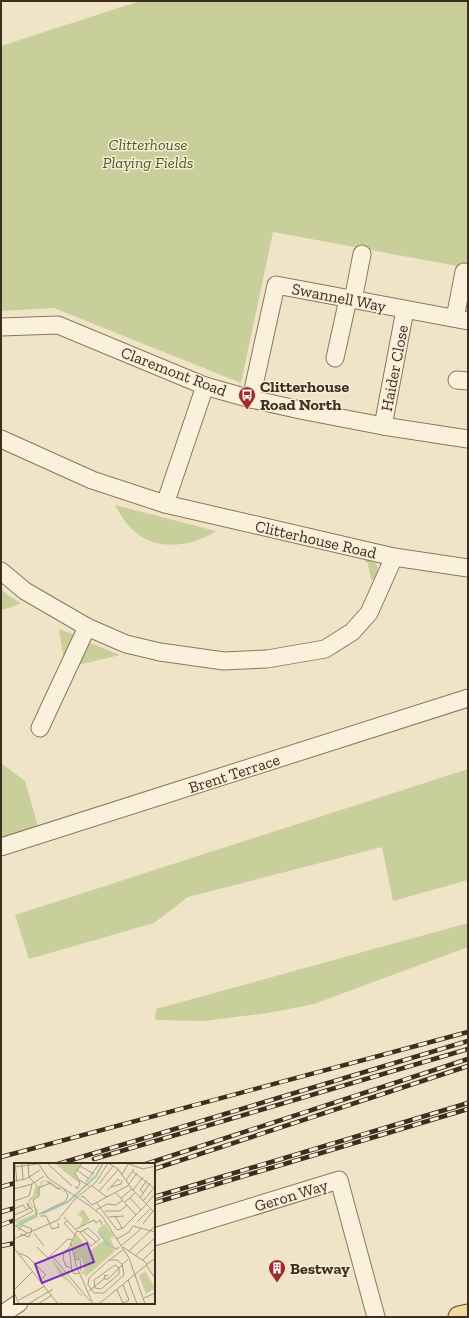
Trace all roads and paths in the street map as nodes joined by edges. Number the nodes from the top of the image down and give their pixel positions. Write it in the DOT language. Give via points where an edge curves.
graph roads {
  1 [pos="362,254"];
  2 [pos="464,272"];
  3 [pos="350,299"];
  4 [pos="406,310"];
  5 [pos="462,320"];
  6 [pos="1,327"];
  7 [pos="335,358"];
  8 [pos="205,386"];
  9 [pos="250,399"];
  10 [pos="383,426"];
  11 [pos="1,438"];
  12 [pos="468,439"];
  13 [pos="165,504"];
  14 [pos="394,557"];
  15 [pos="468,568"];
  16 [pos="1,571"];
  17 [pos="87,627"];
  18 [pos="468,698"];
  19 [pos="40,728"];
  20 [pos="1,847"];
  21 [pos="155,1237"];
  22 [pos="18,1304"];
  23 [pos="1,1315"];
  24 [pos="468,1315"];
  25 [pos="376,1317"];
  26 [pos="459,1317"];
  1 -- 3 [label="street"];
  2 -- 5 [label="street"];
  3 -- 4 [label="street, Swannell Way"];
  3 -- 7 [label="street"];
  3 -- 9 [label="street, Swannell Way" via="276,286"];
  4 -- 5 [label="street, Swannell Way"];
  4 -- 10 [label="street, Haider Close"];
  6 -- 8 [label="street, Claremont Road" via="58,325"];
  8 -- 9 [label="street, Claremont Road"];
  8 -- 13 [label="street"];
  9 -- 10 [label="street, Claremont Road"];
  10 -- 12 [label="street, Claremont Road"];
  11 -- 13 [label="street, Clitterhouse Road" via="92,480"];
  13 -- 14 [label="street, Clitterhouse Road"];
  14 -- 15 [label="street, Clitterhouse Road"];
  14 -- 17 [label="street" via="369,613 352,632 325,648 267,659 224,661 146,649 126,644"];
  16 -- 17 [label="street" via="25,591"];
  17 -- 19 [label="street"];
  18 -- 20 [label="street, Brent Terrace"];
  21 -- 25 [label="street, Geron Way" via="339,1180"];
  22 -- 23 [label="street"];
  24 -- 26 [label="main road"];
}
